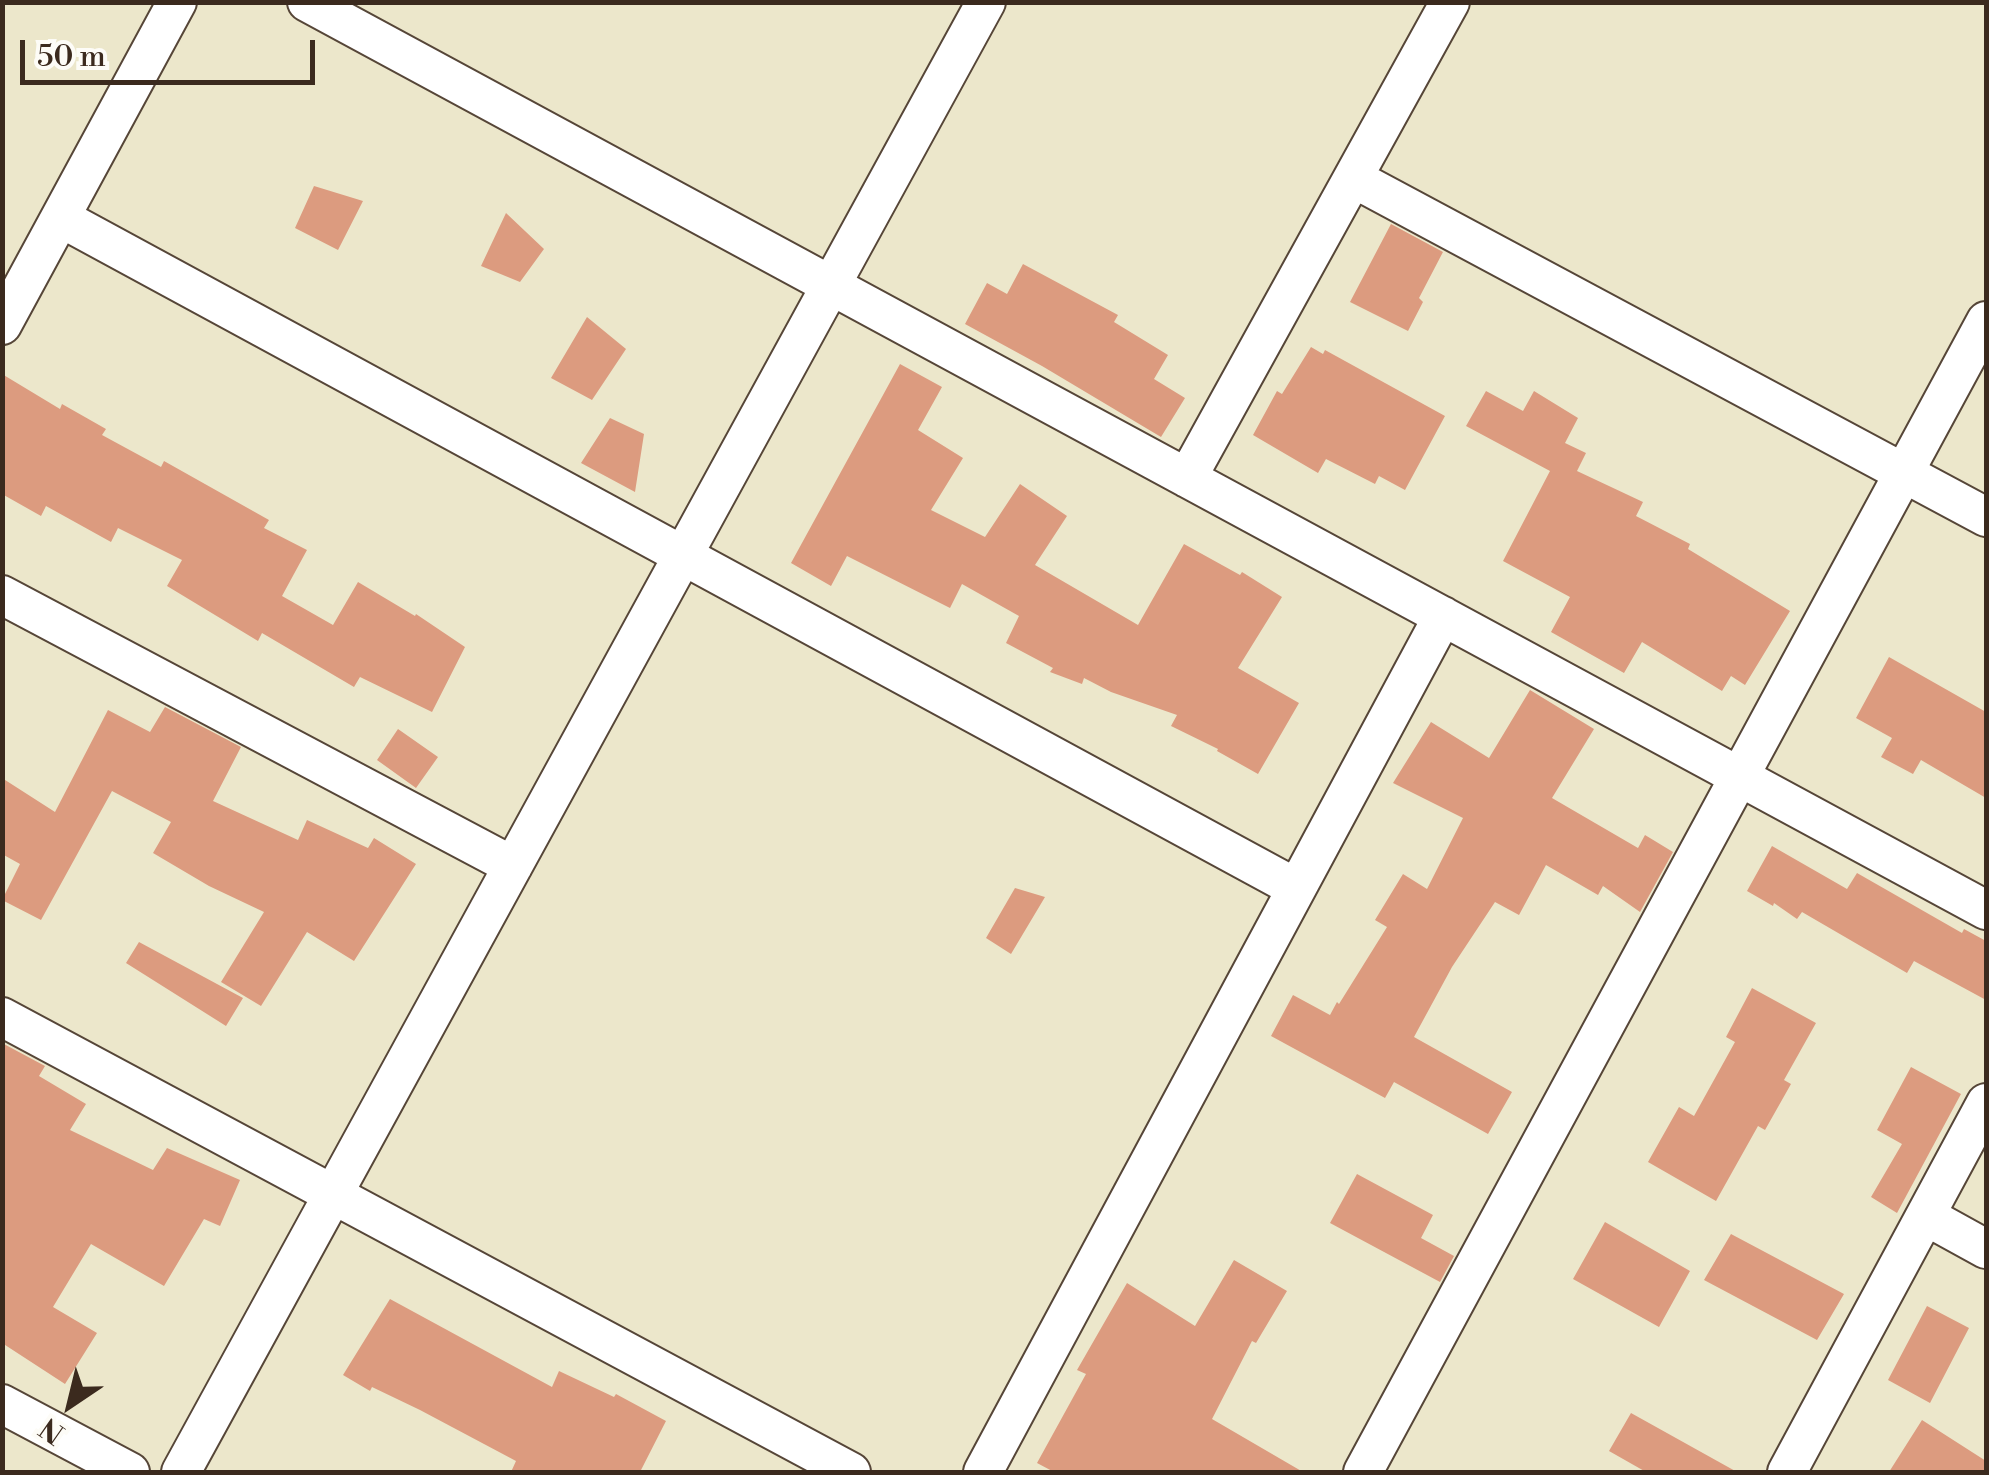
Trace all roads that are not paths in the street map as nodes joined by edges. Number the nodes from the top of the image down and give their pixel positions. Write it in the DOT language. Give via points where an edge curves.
graph roads {
  1 [pos="177,2"];
  2 [pos="307,2"];
  3 [pos="986,2"];
  4 [pos="1450,2"];
  5 [pos="1353,178"];
  6 [pos="61,218"];
  7 [pos="832,286"];
  8 [pos="1986,322"];
  9 [pos="2,325"];
  10 [pos="1905,473"];
  11 [pos="1187,478"];
  12 [pos="1986,516"];
  13 [pos="684,556"];
  14 [pos="2,595"];
  15 [pos="1443,616"];
  16 [pos="1740,776"];
  17 [pos="513,866"];
  18 [pos="1296,888"];
  19 [pos="1986,910"];
  20 [pos="2,1017"];
  21 [pos="1986,1103"];
  22 [pos="332,1196"];
  23 [pos="1926,1216"];
  24 [pos="1986,1249"];
  25 [pos="2,1404"];
  26 [pos="130,1472"];
  27 [pos="181,1472"];
  28 [pos="851,1472"];
  29 [pos="982,1472"];
  30 [pos="1363,1472"];
  31 [pos="1787,1472"];
  1 -- 6 [label="street"];
  2 -- 7 [label="street"];
  3 -- 7 [label="street"];
  4 -- 5 [label="street"];
  5 -- 10 [label="street"];
  5 -- 11 [label="street"];
  6 -- 9 [label="street"];
  6 -- 13 [label="street"];
  7 -- 11 [label="street"];
  7 -- 13 [label="street"];
  8 -- 10 [label="street"];
  10 -- 12 [label="street"];
  10 -- 16 [label="street"];
  11 -- 15 [label="street"];
  13 -- 17 [label="street"];
  13 -- 18 [label="street"];
  14 -- 17 [label="street"];
  15 -- 16 [label="street"];
  15 -- 18 [label="street"];
  16 -- 19 [label="street"];
  16 -- 30 [label="street"];
  17 -- 22 [label="street"];
  18 -- 29 [label="street"];
  20 -- 22 [label="street"];
  21 -- 23 [label="street"];
  22 -- 27 [label="street"];
  22 -- 28 [label="street"];
  23 -- 24 [label="street"];
  23 -- 31 [label="street"];
  25 -- 26 [label="street"];
}
